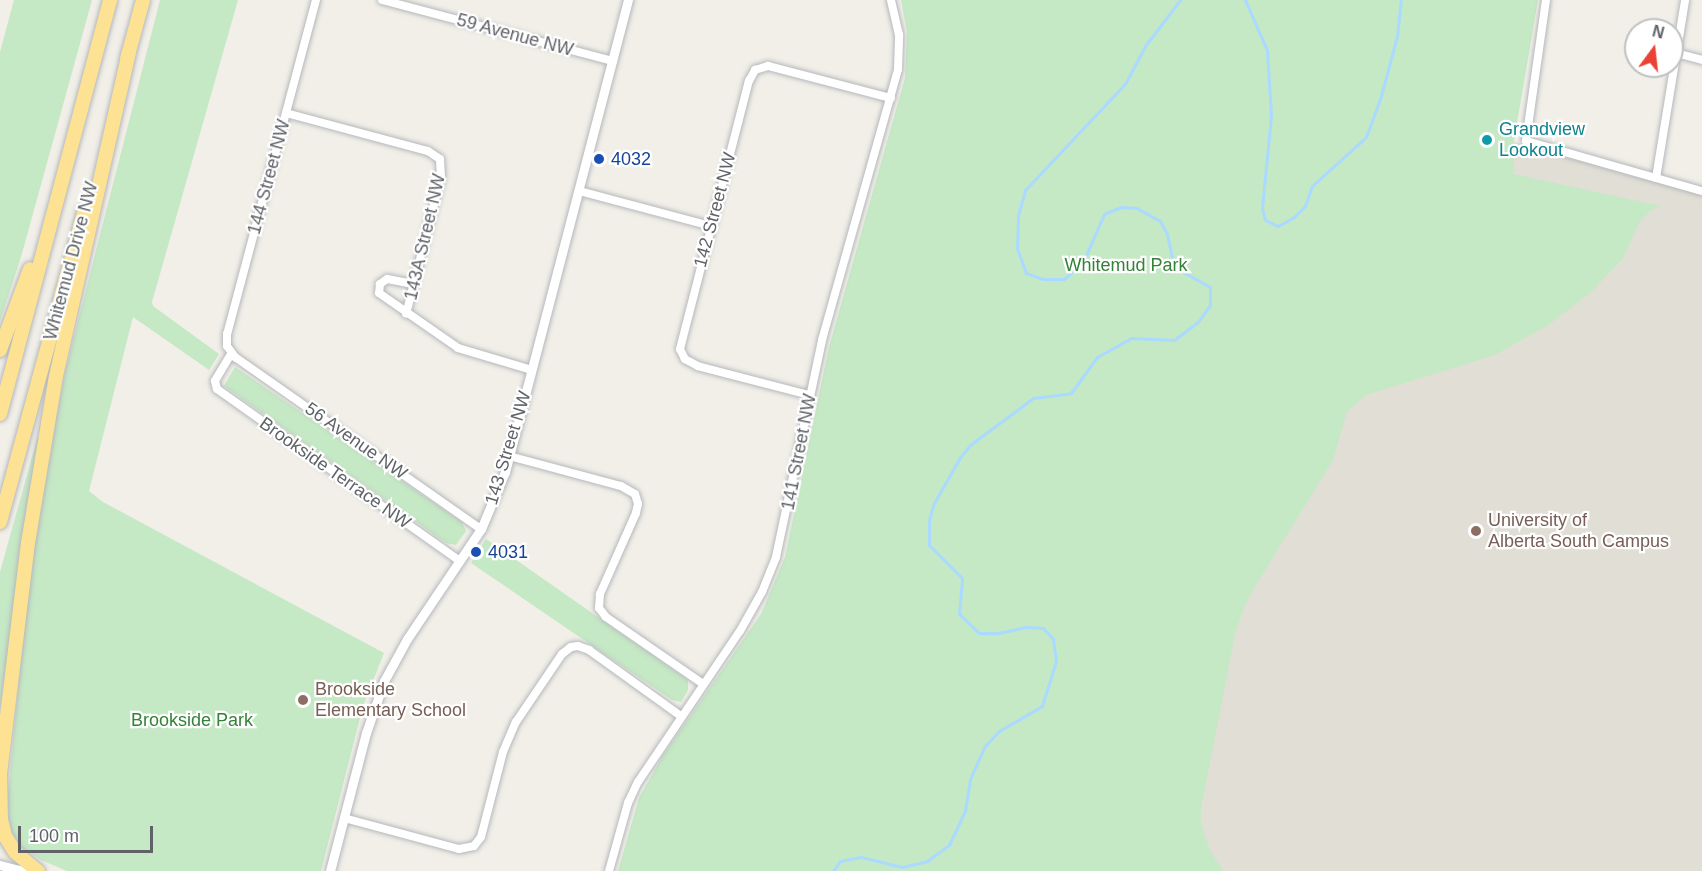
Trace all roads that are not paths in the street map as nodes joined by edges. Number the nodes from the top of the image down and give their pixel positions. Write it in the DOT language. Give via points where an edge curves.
graph roads {
  1 [pos="110,0"];
  2 [pos="143,0"];
  3 [pos="316,0"];
  4 [pos="382,0"];
  5 [pos="628,0"];
  6 [pos="891,0"];
  7 [pos="1546,0"];
  8 [pos="1684,0"];
  9 [pos="1681,18"];
  10 [pos="129,52"];
  11 [pos="1684,55"];
  12 [pos="1702,60"];
  13 [pos="613,61"];
  14 [pos="1672,78"];
  15 [pos="891,98"];
  16 [pos="286,113"];
  17 [pos="1656,178"];
  18 [pos="579,191"];
  19 [pos="1702,191"];
  20 [pos="58,194"];
  21 [pos="711,225"];
  22 [pos="413,284"];
  23 [pos="406,314"];
  24 [pos="0,350"];
  25 [pos="231,354"];
  26 [pos="532,370"];
  27 [pos="809,395"];
  28 [pos="0,414"];
  29 [pos="509,456"];
  30 [pos="0,522"];
  31 [pos="481,529"];
  32 [pos="460,561"];
  33 [pos="703,684"];
  34 [pos="681,716"];
  35 [pos="0,774"];
  36 [pos="344,818"];
  37 [pos="0,866"];
  38 [pos="22,871"];
  39 [pos="38,871"];
  40 [pos="330,871"];
  41 [pos="609,871"];
  1 -- 20 [label="highway, Whitemud Drive NW"];
  2 -- 10 [label="highway, Whitemud Drive NW"];
  3 -- 16 [label="street, 144 Street NW"];
  4 -- 13 [label="street, 59 Avenue NW"];
  5 -- 13 [label="street, 143 Street NW"];
  6 -- 15 [label="street, 141 Street NW" via="900,47"];
  7 -- 17 [label="street" via="1526,141"];
  8 -- 9 [label="street"];
  10 -- 30 [label="highway, Whitemud Drive NW"];
  10 -- 35 [label="highway" via="56,376 28,543"];
  11 -- 12 [label="street"];
  13 -- 18 [label="street, 143 Street NW"];
  14 -- 17 [label="street"];
  15 -- 21 [label="street, 142 Street NW" via="773,67 759,68 749,81"];
  15 -- 27 [label="street, 141 Street NW"];
  16 -- 22 [label="street, 143A Street NW" via="428,151 440,159 441,177"];
  16 -- 25 [label="street, 144 Street NW" via="227,334"];
  17 -- 19 [label="street"];
  18 -- 21 [label="street"];
  18 -- 26 [label="street, 143 Street NW"];
  20 -- 24 [label="highway"];
  20 -- 28 [label="highway, Whitemud Drive NW"];
  21 -- 27 [label="street, 142 Street NW" via="681,340 683,356 698,366"];
  22 -- 23 [label="street, 143A Street NW"];
  22 -- 23 [label="street" via="390,279 378,286 381,297"];
  23 -- 26 [label="street" via="458,348"];
  25 -- 31 [label="street, 56 Avenue NW"];
  25 -- 32 [label="street, Brookside Terrace NW" via="215,382 217,389"];
  26 -- 29 [label="street, 143 Street NW"];
  27 -- 33 [label="street, 141 Street NW" via="777,557 749,617"];
  29 -- 31 [label="street, 143 Street NW"];
  29 -- 33 [label="street" via="621,486 634,494 636,513 600,594 599,608 606,617"];
  31 -- 32 [label="street, 143 Street NW"];
  32 -- 36 [label="street, 143 Street NW" via="407,639 384,681"];
  33 -- 34 [label="street, 141 Street NW"];
  34 -- 36 [label="street" via="589,650 574,646 562,654 516,722 481,837 474,846 459,849"];
  34 -- 41 [label="street, 141 Street NW" via="633,791"];
  35 -- 39 [label="highway" via="5,836 15,852"];
  36 -- 40 [label="street, 143 Street NW"];
  37 -- 38 [label="street"];
}
